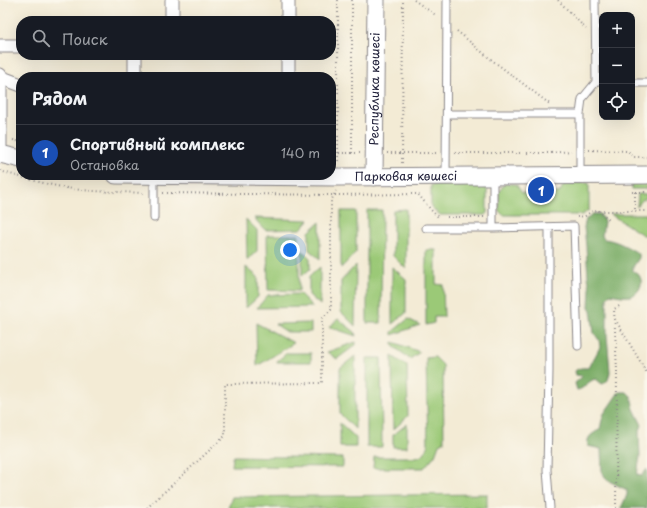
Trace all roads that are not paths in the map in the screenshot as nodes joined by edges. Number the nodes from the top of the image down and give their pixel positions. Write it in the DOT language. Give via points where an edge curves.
graph roads {
  1 [pos="172,0"];
  2 [pos="288,0"];
  3 [pos="376,0"];
  4 [pos="447,0"];
  5 [pos="595,0"];
  6 [pos="172,16"];
  7 [pos="288,16"];
  8 [pos="0,46"];
  9 [pos="16,46"];
  10 [pos="135,60"];
  11 [pos="288,60"];
  12 [pos="135,72"];
  13 [pos="288,72"];
  14 [pos="0,76"];
  15 [pos="599,82"];
  16 [pos="16,83"];
  17 [pos="635,83"];
  18 [pos="647,83"];
  19 [pos="447,114"];
  20 [pos="580,114"];
  21 [pos="0,155"];
  22 [pos="16,159"];
  23 [pos="647,175"];
  24 [pos="446,176"];
  25 [pos="493,176"];
  26 [pos="580,176"];
  27 [pos="336,177"];
  28 [pos="374,177"];
  29 [pos="154,180"];
  30 [pos="154,218"];
  31 [pos="549,227"];
  32 [pos="426,228"];
  33 [pos="493,228"];
  34 [pos="578,346"];
  35 [pos="550,508"];
  1 -- 6 [label="street"];
  2 -- 7 [label="street"];
  3 -- 28 [label="street, Республика көшесі"];
  4 -- 19 [label="lane"];
  5 -- 15 [label="lane"];
  8 -- 9 [label="street"];
  10 -- 12 [label="street"];
  11 -- 13 [label="street"];
  14 -- 16 [label="street"];
  14 -- 21 [label="street"];
  15 -- 20 [label="lane" via="582,99"];
  17 -- 18 [label="lane"];
  19 -- 20 [label="lane"];
  19 -- 24 [label="lane"];
  20 -- 26 [label="lane"];
  21 -- 22 [label="street"];
  23 -- 26 [label="street, Парковая көшесі"];
  24 -- 25 [label="street, Парковая көшесі"];
  24 -- 28 [label="street, Парковая көшесі"];
  25 -- 26 [label="street, Парковая көшесі"];
  25 -- 33 [label="lane"];
  27 -- 28 [label="street, Парковая көшесі"];
  29 -- 30 [label="lane"];
  31 -- 33 [label="lane"];
  31 -- 34 [label="lane" via="574,226"];
  31 -- 35 [label="lane" via="550,371 547,470"];
  32 -- 33 [label="lane"];
}
